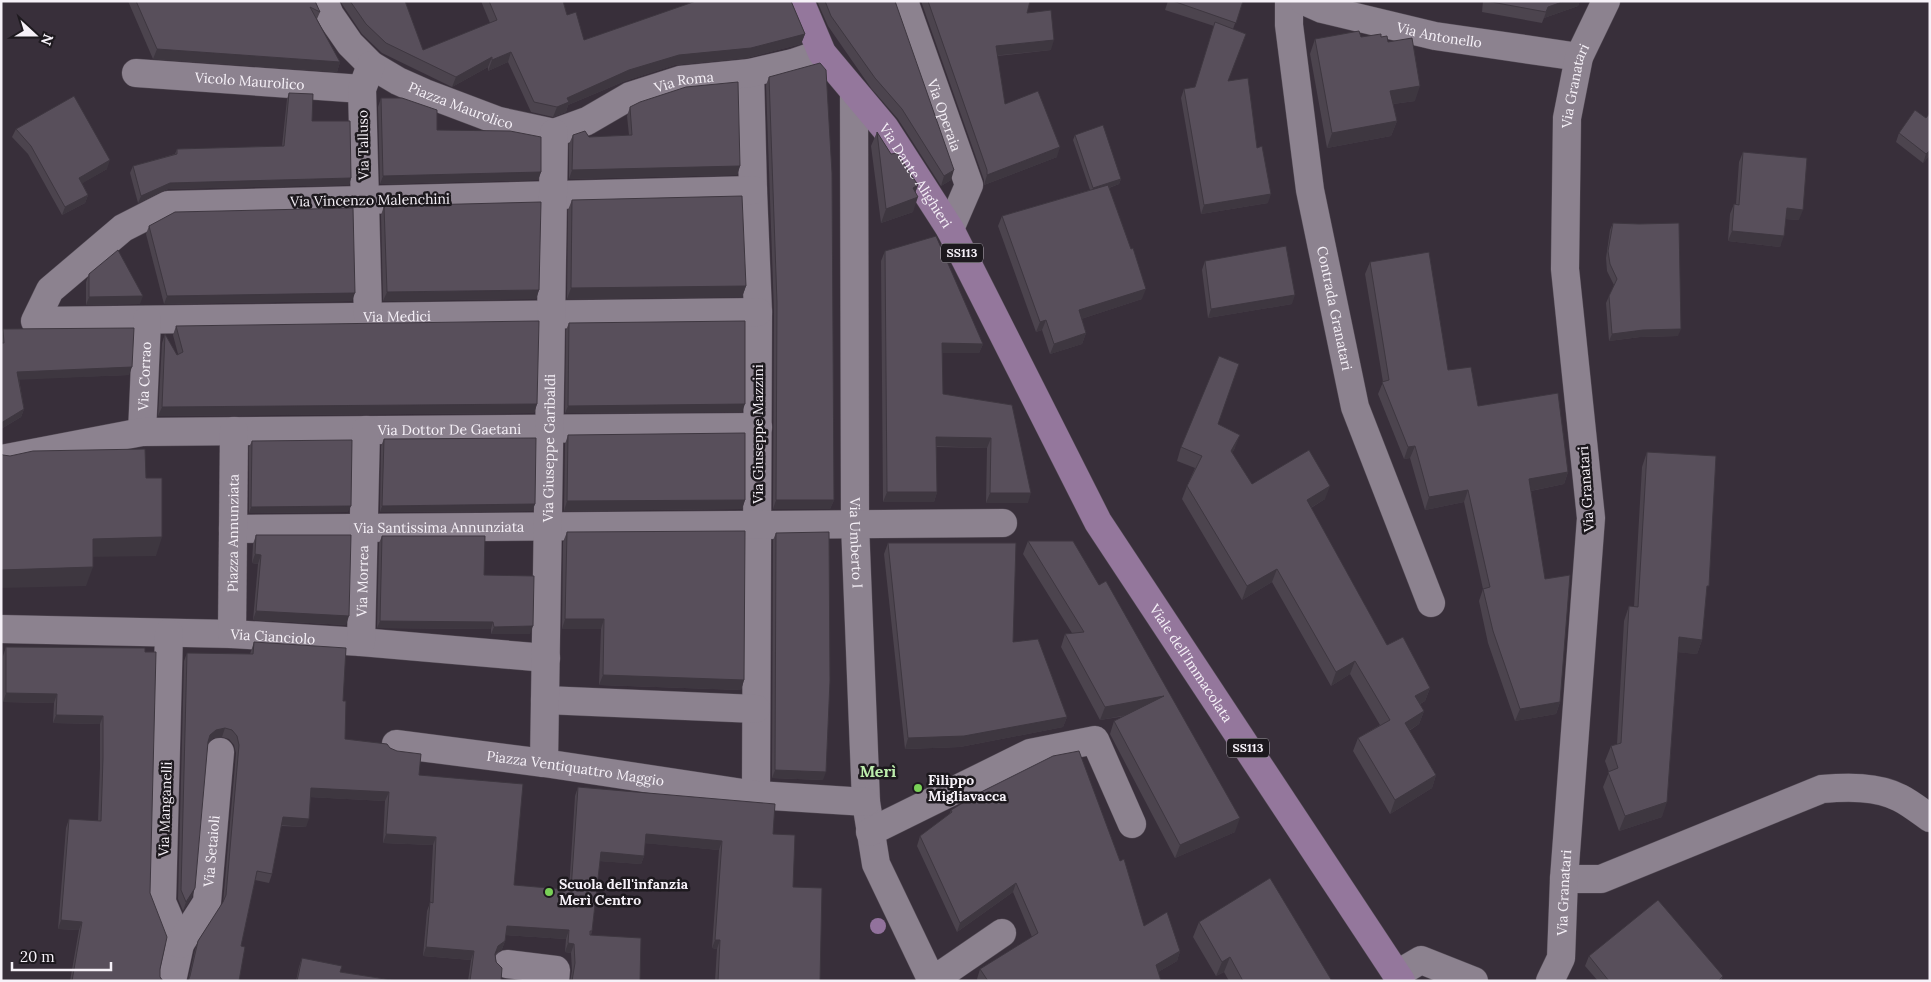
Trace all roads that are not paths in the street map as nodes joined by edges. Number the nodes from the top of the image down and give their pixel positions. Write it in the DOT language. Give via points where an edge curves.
graph roads {
  1 [pos="324,1"];
  2 [pos="800,1"];
  3 [pos="904,1"];
  4 [pos="1289,1"];
  5 [pos="1304,1"];
  6 [pos="1606,1"];
  7 [pos="822,53"];
  8 [pos="1578,57"];
  9 [pos="136,73"];
  10 [pos="750,74"];
  11 [pos="367,77"];
  12 [pos="854,92"];
  13 [pos="554,134"];
  14 [pos="753,190"];
  15 [pos="553,195"];
  16 [pos="364,200"];
  17 [pos="950,229"];
  18 [pos="758,312"];
  19 [pos="552,314"];
  20 [pos="368,317"];
  21 [pos="146,320"];
  22 [pos="35,321"];
  23 [pos="758,427"];
  24 [pos="550,429"];
  25 [pos="366,430"];
  26 [pos="142,432"];
  27 [pos="234,432"];
  28 [pos="1,459"];
  29 [pos="1098,522"];
  30 [pos="1003,523"];
  31 [pos="855,524"];
  32 [pos="757,525"];
  33 [pos="548,526"];
  34 [pos="364,528"];
  35 [pos="233,529"];
  36 [pos="1431,603"];
  37 [pos="1,629"];
  38 [pos="169,633"];
  39 [pos="232,634"];
  40 [pos="362,642"];
  41 [pos="546,658"];
  42 [pos="545,700"];
  43 [pos="756,709"];
  44 [pos="396,744"];
  45 [pos="220,752"];
  46 [pos="544,763"];
  47 [pos="756,795"];
  48 [pos="866,802"];
  49 [pos="1930,818"];
  50 [pos="1132,824"];
  51 [pos="870,832"];
  52 [pos="1564,879"];
  53 [pos="1002,933"];
  54 [pos="180,944"];
  55 [pos="507,964"];
  56 [pos="1399,978"];
  57 [pos="172,981"];
  58 [pos="555,981"];
  59 [pos="932,981"];
  60 [pos="1474,981"];
  61 [pos="1550,981"];
  1 -- 11 [label="street"];
  2 -- 7 [label="main road, Via Dante Alighieri / SS113"];
  3 -- 17 [label="street, Via Operaia" via="969,185"];
  4 -- 36 [label="street, Contrada Granatari" via="1289,25 1310,190 1355,407"];
  5 -- 8 [label="street, Via Antonello" via="1322,9 1435,36"];
  6 -- 8 [label="street, Via Granatari"];
  7 -- 10 [label="street, Via Roma"];
  7 -- 12 [label="main road, Via Dante Alighieri / SS113"];
  8 -- 52 [label="street, Via Granatari" via="1567,118 1565,270 1591,518"];
  9 -- 11 [label="street, Vicolo Maurolico"];
  10 -- 13 [label="street, Via Roma" via="680,80 630,96 587,121"];
  10 -- 14 [label="street, Via Giuseppe Mazzini"];
  11 -- 13 [label="street, Piazza Maurolico" via="398,81 499,121"];
  11 -- 16 [label="street, Via Talluso"];
  12 -- 17 [label="main road, Via Dante Alighieri / SS113" via="885,128"];
  12 -- 31 [label="street, Via Umberto I"];
  13 -- 15 [label="street, Via Giuseppe Garibaldi"];
  14 -- 15 [label="street, Via Vincenzo Malenchini"];
  14 -- 18 [label="street, Via Giuseppe Mazzini"];
  15 -- 16 [label="street, Via Vincenzo Malenchini"];
  15 -- 19 [label="street, Via Giuseppe Garibaldi"];
  16 -- 20 [label="street, Via Talluso"];
  16 -- 22 [label="street, Via Vincenzo Malenchini" via="168,205 123,228 50,290"];
  17 -- 29 [label="main road, Via Dante Alighieri / SS113"];
  18 -- 19 [label="street, Via Medici"];
  18 -- 23 [label="street, Via Giuseppe Mazzini"];
  19 -- 20 [label="street, Via Medici"];
  19 -- 24 [label="street, Via Giuseppe Garibaldi"];
  20 -- 21 [label="street, Via Medici"];
  21 -- 22 [label="street, Via Medici"];
  21 -- 26 [label="street, Via Corrao"];
  23 -- 24 [label="street, Via Dottor De Gaetani"];
  23 -- 32 [label="street, Via Giuseppe Mazzini"];
  24 -- 25 [label="street, Via Dottor De Gaetani"];
  24 -- 33 [label="street, Via Giuseppe Garibaldi"];
  25 -- 27 [label="street, Via Dottor De Gaetani"];
  25 -- 34 [label="street, Via Morrea"];
  26 -- 27 [label="street, Via Dottor De Gaetani"];
  26 -- 28 [label="street, Via Dottor De Gaetani"];
  27 -- 35 [label="street, Piazza Annunziata"];
  29 -- 56 [label="main road, Viale dell'Immacolata / SS113"];
  30 -- 31 [label="street, Via Santissima Annunziata"];
  31 -- 32 [label="street, Via Santissima Annunziata"];
  31 -- 48 [label="street, Via Umberto I"];
  32 -- 33 [label="street, Via Santissima Annunziata"];
  32 -- 43 [label="street, Via Giuseppe Mazzini"];
  33 -- 34 [label="street, Via Santissima Annunziata"];
  33 -- 41 [label="street, Via Giuseppe Garibaldi"];
  34 -- 35 [label="street, Via Santissima Annunziata"];
  34 -- 40 [label="street, Via Morrea"];
  35 -- 39 [label="street, Piazza Annunziata"];
  37 -- 38 [label="street, Via Cianciolo"];
  38 -- 39 [label="street, Via Cianciolo"];
  38 -- 54 [label="street, Via Manganelli" via="162,902"];
  39 -- 40 [label="street, Via Cianciolo"];
  40 -- 41 [label="street, Via Cianciolo"];
  41 -- 42 [label="street, Via Giuseppe Garibaldi"];
  42 -- 43 [label="street"];
  42 -- 46 [label="street, Via Giuseppe Garibaldi"];
  43 -- 47 [label="street, Via Giuseppe Mazzini"];
  44 -- 46 [label="street, Piazza Ventiquattro Maggio"];
  45 -- 54 [label="street, Via Setaioli" via="207,902"];
  46 -- 47 [label="street, Piazza Ventiquattro Maggio"];
  47 -- 48 [label="street, Piazza Ventiquattro Maggio"];
  48 -- 51 [label="street, Via Umberto I"];
  49 -- 52 [label="street" via="1882,791 1822,788 1601,878"];
  50 -- 51 [label="street" via="1095,740 1030,753"];
  51 -- 59 [label="street, Via Umberto I" via="876,864"];
  52 -- 61 [label="street, Via Granatari" via="1561,958"];
  53 -- 59 [label="street"];
  54 -- 57 [label="street"];
  55 -- 58 [label="street" via="556,970"];
  56 -- 60 [label="street" via="1421,960"];
}
